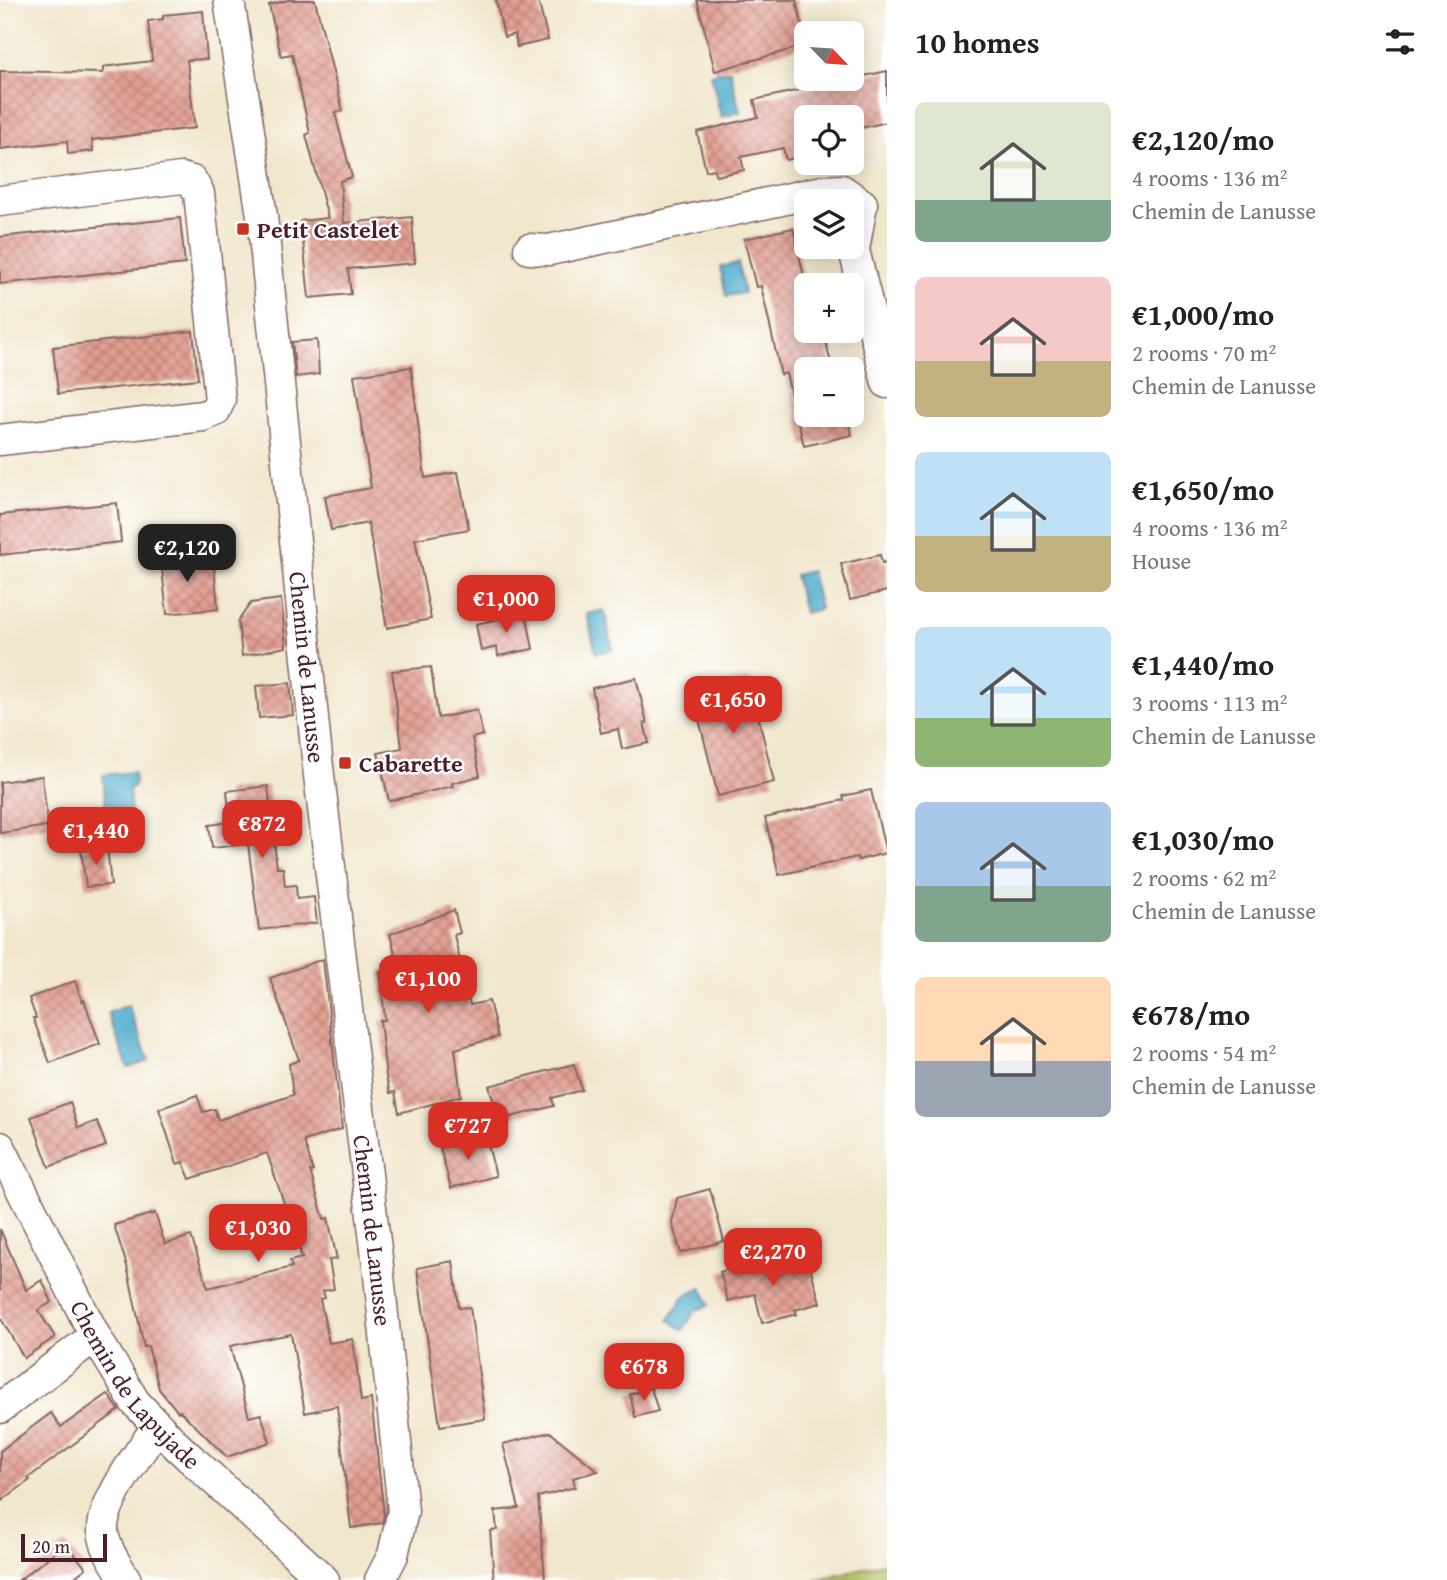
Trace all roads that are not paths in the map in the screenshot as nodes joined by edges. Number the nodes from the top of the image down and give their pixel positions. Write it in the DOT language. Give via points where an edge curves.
graph roads {
  1 [pos="229,0"];
  2 [pos="0,201"];
  3 [pos="529,249"];
  4 [pos="887,383"];
  5 [pos="0,440"];
  6 [pos="0,1147"];
  7 [pos="95,1336"];
  8 [pos="0,1408"];
  9 [pos="158,1426"];
  10 [pos="126,1580"];
  11 [pos="324,1580"];
  12 [pos="380,1580"];
  1 -- 12 [label="street, Chemin de Lanusse" via="262,216 318,766 403,1511 393,1555"];
  2 -- 5 [label="street" via="181,178 192,181 199,193 220,400 215,411 203,416"];
  3 -- 4 [label="street" via="549,250 842,190 862,204 853,250"];
  6 -- 7 [label="street, Chemin de Lapujade"];
  7 -- 8 [label="street"];
  7 -- 9 [label="street, Chemin de Lapujade" via="135,1402"];
  9 -- 10 [label="street" via="108,1506 103,1529 108,1550"];
  9 -- 11 [label="street, Chemin de Lapujade"];
}
